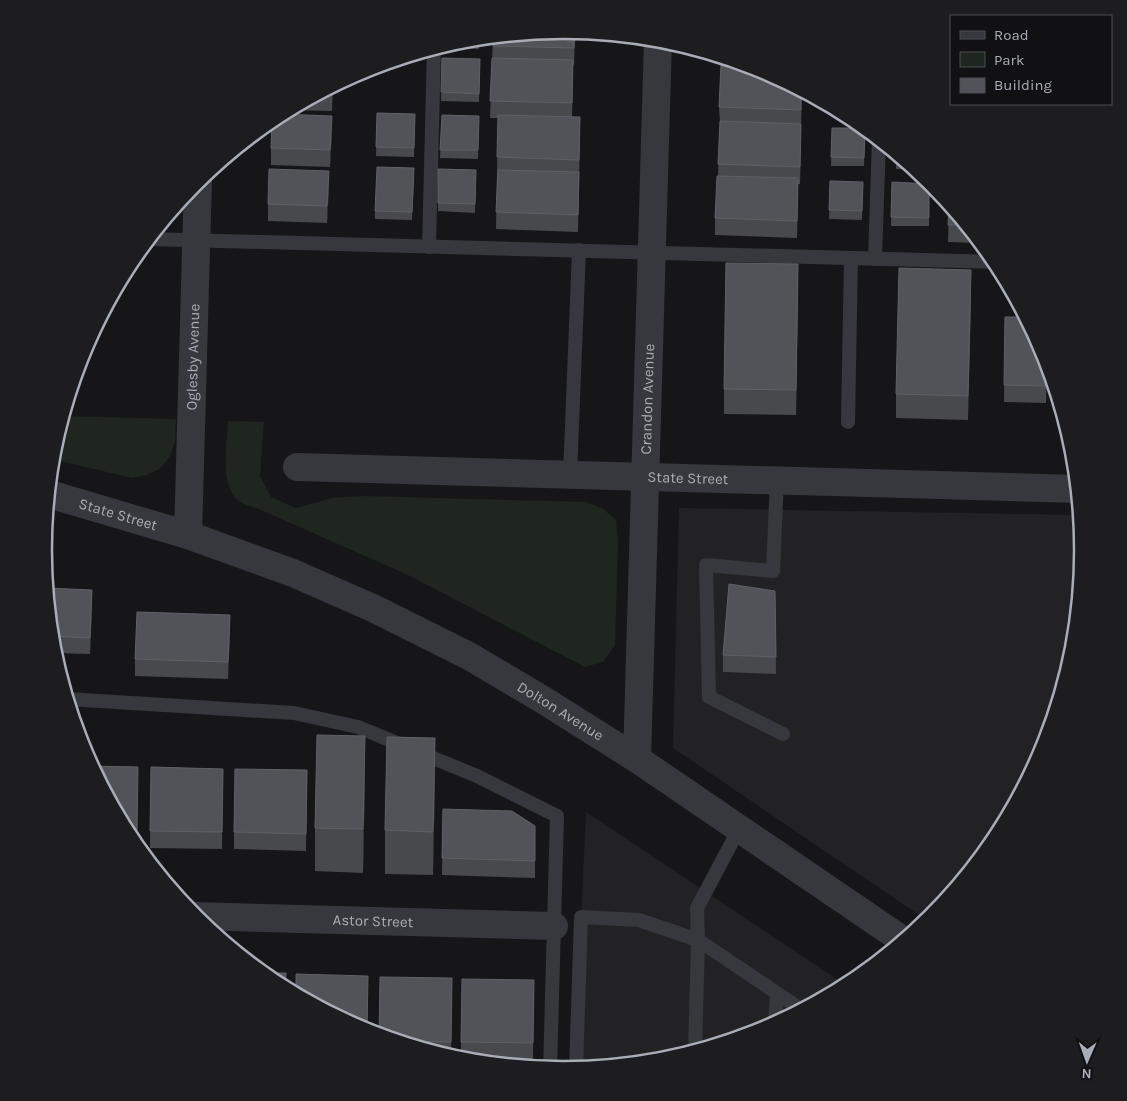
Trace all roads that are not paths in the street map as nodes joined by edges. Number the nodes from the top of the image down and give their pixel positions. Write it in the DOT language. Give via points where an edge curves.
graph roads {
  1 [pos="658,48"];
  2 [pos="434,55"];
  3 [pos="879,148"];
  4 [pos="198,194"];
  5 [pos="158,239"];
  6 [pos="196,240"];
  7 [pos="429,247"];
  8 [pos="579,250"];
  9 [pos="652,252"];
  10 [pos="851,258"];
  11 [pos="876,259"];
  12 [pos="986,262"];
  13 [pos="848,422"];
  14 [pos="297,467"];
  15 [pos="570,475"];
  16 [pos="645,477"];
  17 [pos="777,480"];
  18 [pos="1071,489"];
  19 [pos="55,496"];
  20 [pos="188,535"];
  21 [pos="74,699"];
  22 [pos="783,734"];
  23 [pos="637,760"];
  24 [pos="739,829"];
  25 [pos="207,916"];
  26 [pos="554,926"];
  27 [pos="898,937"];
  28 [pos="698,940"];
  29 [pos="777,994"];
  30 [pos="796,1006"];
  31 [pos="776,1015"];
  32 [pos="694,1045"];
  33 [pos="550,1062"];
  34 [pos="576,1062"];
  1 -- 9 [label="street, Crandon Avenue"];
  2 -- 7 [label="lane"];
  3 -- 11 [label="lane"];
  4 -- 6 [label="street, Oglesby Avenue"];
  5 -- 6 [label="lane"];
  6 -- 7 [label="lane"];
  6 -- 20 [label="street, Oglesby Avenue"];
  7 -- 8 [label="lane"];
  8 -- 9 [label="lane"];
  8 -- 15 [label="lane"];
  9 -- 10 [label="lane"];
  9 -- 16 [label="street, Crandon Avenue"];
  10 -- 11 [label="lane"];
  10 -- 13 [label="lane"];
  11 -- 12 [label="lane"];
  14 -- 15 [label="street, State Street"];
  15 -- 16 [label="street, State Street"];
  16 -- 17 [label="street, State Street"];
  16 -- 23 [label="street, Crandon Avenue"];
  17 -- 18 [label="street, State Street"];
  17 -- 22 [label="lane" via="773,571 706,565 709,697"];
  19 -- 20 [label="street, State Street"];
  20 -- 23 [label="street, Dolton Avenue" via="302,577 469,656 545,700"];
  21 -- 26 [label="lane" via="294,713 358,727 477,776 557,816"];
  23 -- 24 [label="street, Dolton Avenue"];
  24 -- 27 [label="street, Dolton Avenue"];
  24 -- 28 [label="lane" via="697,908"];
  25 -- 26 [label="street, Astor Street"];
  26 -- 33 [label="lane"];
  28 -- 29 [label="lane"];
  28 -- 32 [label="lane"];
  28 -- 34 [label="lane" via="639,920 581,917"];
  29 -- 30 [label="lane"];
  29 -- 31 [label="lane"];
}
